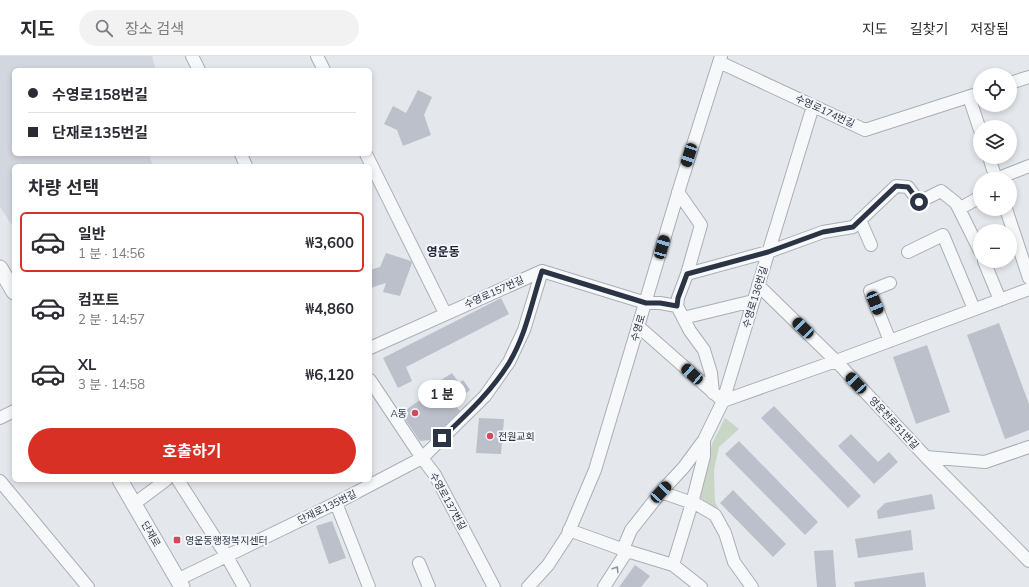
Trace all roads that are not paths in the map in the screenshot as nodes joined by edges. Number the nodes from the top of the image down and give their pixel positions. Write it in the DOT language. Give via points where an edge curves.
graph roads {
  1 [pos="192,56"];
  2 [pos="317,56"];
  3 [pos="720,59"];
  4 [pos="198,68"];
  5 [pos="323,68"];
  6 [pos="1029,77"];
  7 [pos="1017,81"];
  8 [pos="973,95"];
  9 [pos="813,106"];
  10 [pos="372,166"];
  11 [pos="1029,166"];
  12 [pos="1014,172"];
  13 [pos="678,192"];
  14 [pos="973,200"];
  15 [pos="959,209"];
  16 [pos="1008,216"];
  17 [pos="860,220"];
  18 [pos="973,237"];
  19 [pos="871,245"];
  20 [pos="768,252"];
  21 [pos="908,252"];
  22 [pos="0,268"];
  23 [pos="987,268"];
  24 [pos="542,271"];
  25 [pos="687,274"];
  26 [pos="890,283"];
  27 [pos="758,285"];
  28 [pos="12,288"];
  29 [pos="1028,289"];
  30 [pos="1000,300"];
  31 [pos="753,302"];
  32 [pos="646,303"];
  33 [pos="677,306"];
  34 [pos="974,310"];
  35 [pos="445,313"];
  36 [pos="683,318"];
  37 [pos="639,326"];
  38 [pos="890,341"];
  39 [pos="372,347"];
  40 [pos="836,361"];
  41 [pos="372,383"];
  42 [pos="713,393"];
  43 [pos="723,402"];
  44 [pos="12,412"];
  45 [pos="0,418"];
  46 [pos="704,440"];
  47 [pos="1029,447"];
  48 [pos="926,457"];
  49 [pos="422,458"];
  50 [pos="0,481"];
  51 [pos="121,482"];
  52 [pos="163,482"];
  53 [pos="179,482"];
  54 [pos="661,492"];
  55 [pos="5,494"];
  56 [pos="336,502"];
  57 [pos="692,503"];
  58 [pos="134,504"];
  59 [pos="569,530"];
  60 [pos="625,550"];
  61 [pos="226,555"];
  62 [pos="1029,561"];
  63 [pos="419,563"];
  64 [pos="673,565"];
  65 [pos="180,583"];
  66 [pos="88,587"];
  67 [pos="244,587"];
  68 [pos="369,587"];
  69 [pos="429,587"];
  70 [pos="494,587"];
  71 [pos="528,587"];
  72 [pos="604,587"];
  73 [pos="701,587"];
  74 [pos="752,587"];
  1 -- 4 [label="street"];
  2 -- 5 [label="street"];
  3 -- 9 [label="street, 수영로174번길"];
  3 -- 13 [label="street, 수영로"];
  6 -- 7 [label="street"];
  8 -- 9 [label="street, 수영로174번길" via="864,130"];
  9 -- 20 [label="street, 수영로136번길"];
  10 -- 35 [label="street"];
  11 -- 12 [label="street"];
  13 -- 25 [label="street" via="701,225"];
  13 -- 32 [label="street, 수영로"];
  14 -- 15 [label="street"];
  15 -- 17 [label="street" via="956,203 941,191 919,202 908,187 896,186"];
  15 -- 18 [label="street"];
  16 -- 29 [label="street"];
  17 -- 19 [label="street"];
  17 -- 20 [label="street" via="853,227 823,232"];
  20 -- 25 [label="street"];
  20 -- 27 [label="street, 수영로136번길"];
  21 -- 34 [label="street" via="943,235"];
  22 -- 28 [label="street"];
  23 -- 30 [label="street"];
  24 -- 32 [label="street"];
  24 -- 35 [label="street, 수영로157번길"];
  24 -- 49 [label="street, 단재로135번길" via="524,330 509,362 485,396"];
  25 -- 33 [label="street"];
  26 -- 38 [label="street" via="870,291"];
  27 -- 31 [label="street, 수영로136번길"];
  27 -- 40 [label="street, 영운천로51번길"];
  29 -- 30 [label="street"];
  30 -- 34 [label="street"];
  31 -- 36 [label="street"];
  31 -- 43 [label="street, 수영로136번길"];
  32 -- 33 [label="street"];
  32 -- 37 [label="street, 수영로"];
  33 -- 36 [label="street"];
  34 -- 38 [label="street"];
  35 -- 39 [label="street, 수영로157번길"];
  36 -- 42 [label="street" via="704,350 711,373"];
  37 -- 42 [label="street"];
  37 -- 59 [label="street, 수영로" via="595,470"];
  38 -- 40 [label="street"];
  40 -- 43 [label="street"];
  40 -- 48 [label="street, 영운천로51번길"];
  41 -- 49 [label="street, 수영로137번길"];
  42 -- 43 [label="street"];
  43 -- 46 [label="street, 수영로136번길"];
  44 -- 45 [label="street"];
  46 -- 54 [label="street, 수영로136번길"];
  46 -- 57 [label="street, 수영로136번길" via="704,456"];
  47 -- 48 [label="street" via="985,462"];
  48 -- 62 [label="street, 영운천로51번길"];
  49 -- 56 [label="street, 단재로135번길"];
  49 -- 70 [label="street, 수영로137번길" via="435,475"];
  50 -- 55 [label="street"];
  51 -- 58 [label="street, 단재로"];
  52 -- 58 [label="street"];
  53 -- 61 [label="street"];
  54 -- 57 [label="street"];
  54 -- 60 [label="street, 수영로136번길" via="632,530"];
  55 -- 66 [label="street"];
  56 -- 61 [label="street, 단재로135번길"];
  56 -- 68 [label="street"];
  57 -- 64 [label="street, 수영로136번길"];
  57 -- 74 [label="street" via="715,516 725,533 734,562"];
  58 -- 65 [label="street, 단재로"];
  59 -- 60 [label="street"];
  59 -- 71 [label="street, 수영로" via="548,565"];
  60 -- 64 [label="street"];
  72 -- 60 [label="street, 수영로136번길, one-way"];
  61 -- 65 [label="street, 단재로135번길"];
  61 -- 67 [label="street"];
  63 -- 69 [label="street"];
  64 -- 73 [label="street"];
}
